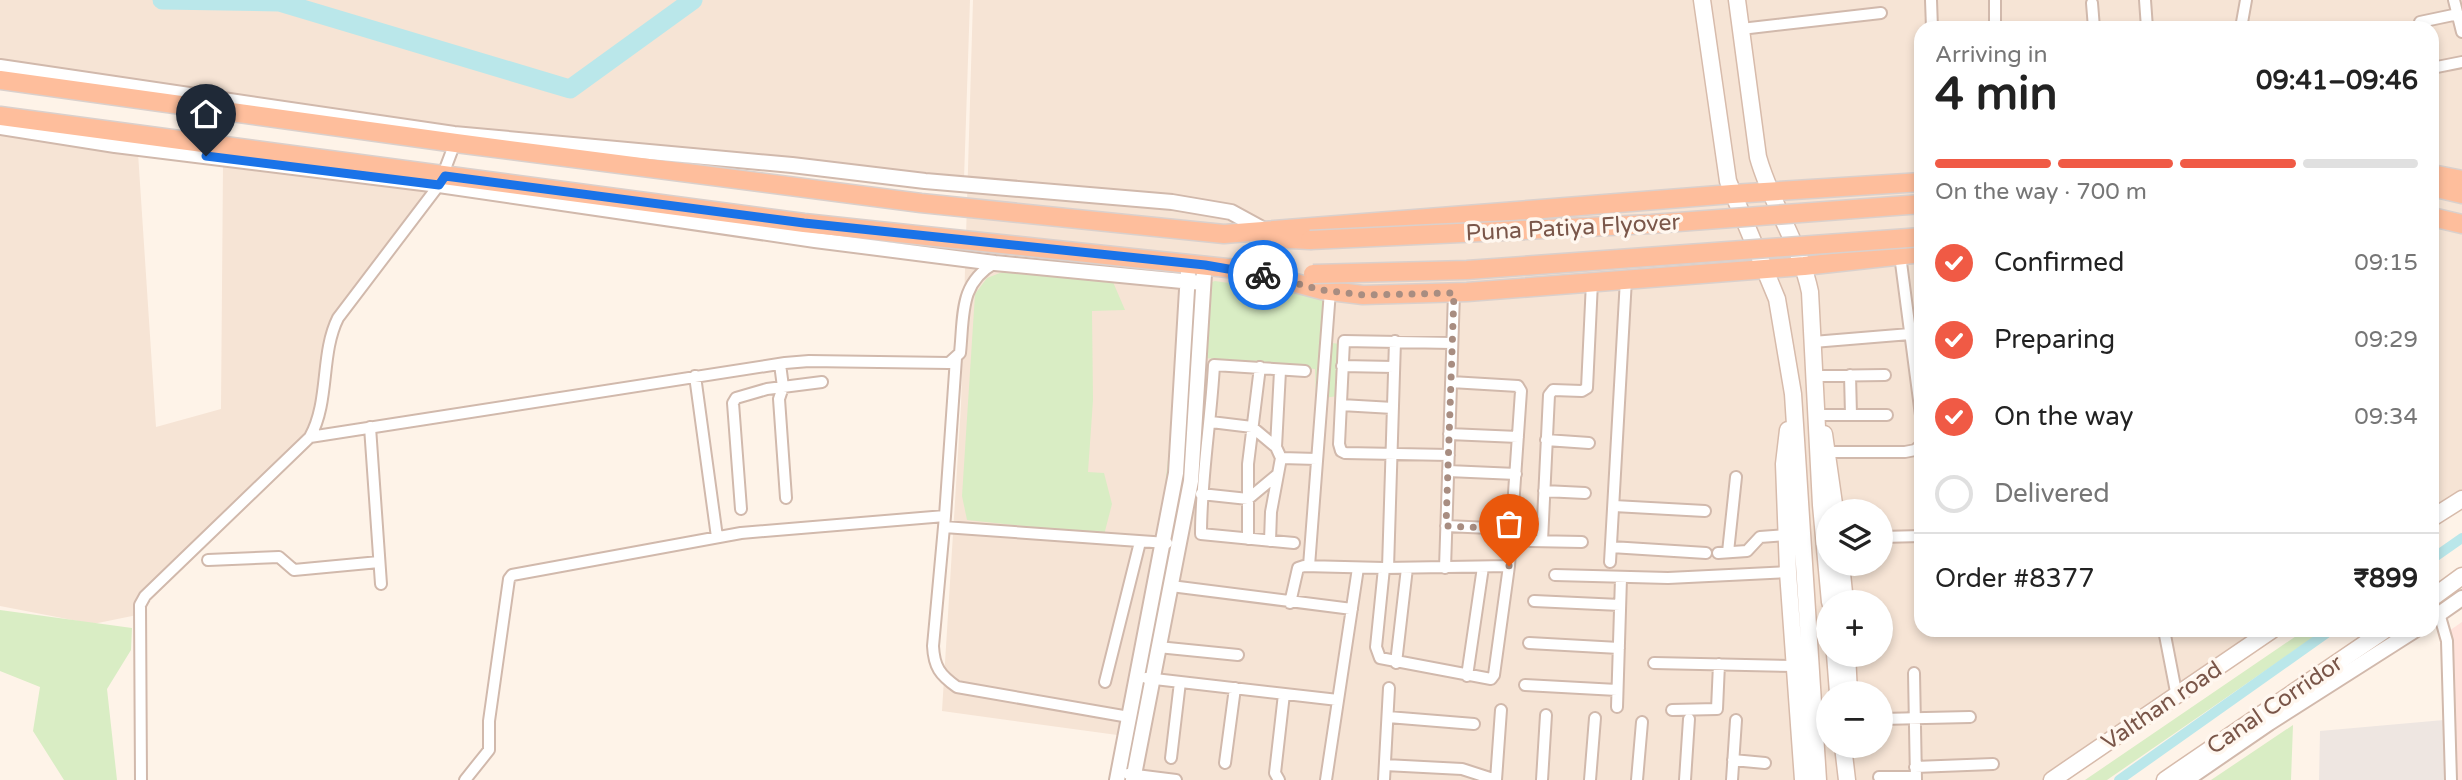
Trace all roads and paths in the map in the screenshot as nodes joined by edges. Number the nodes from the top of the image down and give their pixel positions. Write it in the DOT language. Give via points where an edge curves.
graph roads {
  1 [pos="1737,0"];
  2 [pos="1931,0"];
  3 [pos="1995,0"];
  4 [pos="2145,0"];
  5 [pos="2246,0"];
  6 [pos="2454,0"];
  7 [pos="1702,2"];
  8 [pos="2092,4"];
  9 [pos="1881,13"];
  10 [pos="2458,14"];
  11 [pos="1932,21"];
  12 [pos="1995,21"];
  13 [pos="2093,21"];
  14 [pos="2146,21"];
  15 [pos="2242,21"];
  16 [pos="2425,21"];
  17 [pos="1741,29"];
  18 [pos="2462,32"];
  19 [pos="2462,62"];
  20 [pos="0,67"];
  21 [pos="2439,67"];
  22 [pos="0,80"];
  23 [pos="0,116"];
  24 [pos="0,127"];
  25 [pos="457,139"];
  26 [pos="608,156"];
  27 [pos="2439,178"];
  28 [pos="442,180"];
  29 [pos="1914,183"];
  30 [pos="2439,188"];
  31 [pos="2459,189"];
  32 [pos="1770,191"];
  33 [pos="1732,194"];
  34 [pos="622,199"];
  35 [pos="1914,205"];
  36 [pos="643,215"];
  37 [pos="2439,222"];
  38 [pos="804,223"];
  39 [pos="2439,224"];
  40 [pos="2462,224"];
  41 [pos="1264,230"];
  42 [pos="1224,234"];
  43 [pos="2462,236"];
  44 [pos="1914,238"];
  45 [pos="815,240"];
  46 [pos="1045,249"];
  47 [pos="1914,254"];
  48 [pos="1900,255"];
  49 [pos="995,263"];
  50 [pos="1804,266"];
  51 [pos="1052,268"];
  52 [pos="1767,268"];
  53 [pos="1247,270"];
  54 [pos="1196,273"];
  55 [pos="1626,279"];
  56 [pos="1592,282"];
  57 [pos="1330,291"];
  58 [pos="1454,293"];
  59 [pos="1910,334"];
  60 [pos="1395,341"];
  61 [pos="1813,342"];
  62 [pos="1452,343"];
  63 [pos="956,358"];
  64 [pos="780,364"];
  65 [pos="1914,364"];
  66 [pos="764,366"];
  67 [pos="1342,366"];
  68 [pos="1260,367"];
  69 [pos="1394,367"];
  70 [pos="1280,371"];
  71 [pos="1305,371"];
  72 [pos="1850,375"];
  73 [pos="1885,375"];
  74 [pos="695,376"];
  75 [pos="1814,376"];
  76 [pos="822,382"];
  77 [pos="1451,382"];
  78 [pos="783,387"];
  79 [pos="767,389"];
  80 [pos="1793,394"];
  81 [pos="1815,397"];
  82 [pos="779,399"];
  83 [pos="1341,405"];
  84 [pos="1393,408"];
  85 [pos="1820,415"];
  86 [pos="1851,415"];
  87 [pos="1887,415"];
  88 [pos="1211,422"];
  89 [pos="370,427"];
  90 [pos="1252,427"];
  91 [pos="1449,434"];
  92 [pos="310,437"];
  93 [pos="1518,437"];
  94 [pos="1546,440"];
  95 [pos="1589,443"];
  96 [pos="1276,447"];
  97 [pos="1914,450"];
  98 [pos="1829,452"];
  99 [pos="1391,454"];
  100 [pos="1449,455"];
  101 [pos="1281,458"];
  102 [pos="1317,459"];
  103 [pos="1448,471"];
  104 [pos="1278,474"];
  105 [pos="1516,474"];
  106 [pos="1736,477"];
  107 [pos="1544,491"];
  108 [pos="1585,493"];
  109 [pos="1201,494"];
  110 [pos="786,498"];
  111 [pos="1248,499"];
  112 [pos="1827,499"];
  113 [pos="1828,499"];
  114 [pos="2462,499"];
  115 [pos="1614,506"];
  116 [pos="741,509"];
  117 [pos="1705,512"];
  118 [pos="2439,514"];
  119 [pos="945,522"];
  120 [pos="1446,526"];
  121 [pos="1512,529"];
  122 [pos="1786,535"];
  123 [pos="1914,536"];
  124 [pos="717,537"];
  125 [pos="1893,537"];
  126 [pos="1248,539"];
  127 [pos="1270,541"];
  128 [pos="1530,541"];
  129 [pos="1542,541"];
  130 [pos="1140,542"];
  131 [pos="1582,542"];
  132 [pos="1164,543"];
  133 [pos="1294,543"];
  134 [pos="1180,544"];
  135 [pos="1611,548"];
  136 [pos="1717,553"];
  137 [pos="208,560"];
  138 [pos="379,562"];
  139 [pos="1610,562"];
  140 [pos="1309,566"];
  141 [pos="1509,566"];
  142 [pos="1483,567"];
  143 [pos="1358,568"];
  144 [pos="1386,568"];
  145 [pos="1407,568"];
  146 [pos="1445,568"];
  147 [pos="1788,572"];
  148 [pos="1555,575"];
  149 [pos="2462,576"];
  150 [pos="1621,578"];
  151 [pos="381,584"];
  152 [pos="1171,586"];
  153 [pos="2439,593"];
  154 [pos="2462,598"];
  155 [pos="1534,601"];
  156 [pos="1290,603"];
  157 [pos="1620,606"];
  158 [pos="1352,609"];
  159 [pos="2439,610"];
  160 [pos="2439,625"];
  161 [pos="2165,637"];
  162 [pos="2262,637"];
  163 [pos="2375,637"];
  164 [pos="2404,637"];
  165 [pos="1529,643"];
  166 [pos="1158,647"];
  167 [pos="1619,648"];
  168 [pos="1238,655"];
  169 [pos="1396,663"];
  170 [pos="1654,663"];
  171 [pos="1719,664"];
  172 [pos="1795,666"];
  173 [pos="1914,673"];
  174 [pos="1467,676"];
  175 [pos="1137,677"];
  176 [pos="1152,679"];
  177 [pos="1105,682"];
  178 [pos="1180,682"];
  179 [pos="1525,685"];
  180 [pos="1235,688"];
  181 [pos="1390,688"];
  182 [pos="1617,690"];
  183 [pos="1284,694"];
  184 [pos="2176,697"];
  185 [pos="1338,700"];
  186 [pos="1617,707"];
  187 [pos="1501,710"];
  188 [pos="1672,710"];
  189 [pos="1546,715"];
  190 [pos="1129,717"];
  191 [pos="1970,717"];
  192 [pos="1388,718"];
  193 [pos="1595,718"];
  194 [pos="1915,718"];
  195 [pos="1689,719"];
  196 [pos="1893,719"];
  197 [pos="1736,720"];
  198 [pos="1642,722"];
  199 [pos="1474,724"];
  200 [pos="1171,758"];
  201 [pos="1844,758"];
  202 [pos="1854,758"];
  203 [pos="1733,760"];
  204 [pos="1225,763"];
  205 [pos="1765,763"];
  206 [pos="1993,764"];
  207 [pos="1385,765"];
  208 [pos="1915,775"];
  209 [pos="1118,776"];
  210 [pos="1134,777"];
  211 [pos="1879,777"];
  212 [pos="141,780"];
  213 [pos="464,780"];
  214 [pos="1175,780"];
  215 [pos="1279,780"];
  216 [pos="1325,780"];
  217 [pos="1384,780"];
  218 [pos="1496,780"];
  219 [pos="1542,780"];
  220 [pos="1590,780"];
  221 [pos="1637,780"];
  222 [pos="1685,780"];
  223 [pos="1732,780"];
  224 [pos="1803,780"];
  225 [pos="1818,780"];
  226 [pos="1847,780"];
  227 [pos="1856,780"];
  228 [pos="2052,780"];
  229 [pos="2165,780"];
  230 [pos="2186,780"];
  231 [pos="2451,780"];
  1 -- 17 [label="main road"];
  2 -- 11 [label="street"];
  3 -- 12 [label="street"];
  4 -- 14 [label="street"];
  5 -- 15 [label="street"];
  6 -- 10 [label="street"];
  7 -- 33 [label="main road"];
  8 -- 13 [label="street"];
  9 -- 17 [label="street"];
  10 -- 16 [label="street"];
  10 -- 18 [label="street"];
  17 -- 32 [label="main road" via="1758,157"];
  19 -- 21 [label="street"];
  20 -- 25 [label="street"];
  22 -- 25 [label="highway"];
  23 -- 28 [label="highway"];
  24 -- 28 [label="street" via="115,145"];
  25 -- 26 [label="highway"];
  25 -- 28 [label="street"];
  26 -- 41 [label="street" via="792,165 1172,202 1231,212"];
  26 -- 42 [label="highway" via="921,203"];
  27 -- 31 [label="highway"];
  28 -- 34 [label="highway"];
  28 -- 36 [label="street"];
  28 -- 92 [label="street" via="338,318 330,340 318,419"];
  29 -- 32 [label="highway"];
  30 -- 31 [label="highway"];
  32 -- 33 [label="highway"];
  32 -- 50 [label="main road"];
  33 -- 41 [label="highway"];
  33 -- 52 [label="main road"];
  34 -- 36 [label="highway"];
  34 -- 38 [label="highway"];
  35 -- 42 [label="highway, Puna Patiya Flyover, bridge" via="1651,224 1310,240"];
  36 -- 45 [label="street"];
  37 -- 40 [label="highway"];
  38 -- 45 [label="highway"];
  38 -- 46 [label="highway"];
  39 -- 43 [label="highway"];
  41 -- 42 [label="highway"];
  44 -- 53 [label="highway, Puna Patiya Flyover, bridge" via="1480,270 1349,275"];
  45 -- 49 [label="street"];
  46 -- 51 [label="highway"];
  46 -- 54 [label="highway"];
  47 -- 48 [label="highway"];
  48 -- 50 [label="highway"];
  48 -- 59 [label="street"];
  49 -- 51 [label="street"];
  49 -- 63 [label="street" via="970,283"];
  50 -- 52 [label="highway"];
  50 -- 61 [label="main road"];
  51 -- 54 [label="street"];
  52 -- 55 [label="highway"];
  52 -- 80 [label="main road" via="1777,299"];
  53 -- 54 [label="highway"];
  53 -- 57 [label="highway"];
  54 -- 132 [label="street" via="1177,473"];
  54 -- 134 [label="street" via="1191,481"];
  55 -- 56 [label="highway"];
  55 -- 115 [label="street"];
  56 -- 58 [label="highway"];
  56 -- 94 [label="street" via="1587,388 1550,391"];
  57 -- 58 [label="highway"];
  57 -- 102 [label="street"];
  58 -- 62 [label="street"];
  59 -- 61 [label="street"];
  59 -- 65 [label="street"];
  60 -- 62 [label="street"];
  60 -- 67 [label="street" via="1344,341"];
  60 -- 69 [label="street"];
  61 -- 75 [label="main road"];
  62 -- 77 [label="street"];
  63 -- 64 [label="street" via="931,364 809,360"];
  63 -- 119 [label="street"];
  64 -- 66 [label="street"];
  64 -- 78 [label="street"];
  66 -- 74 [label="street"];
  66 -- 79 [label="street"];
  67 -- 69 [label="street"];
  67 -- 83 [label="street"];
  68 -- 70 [label="street"];
  68 -- 88 [label="street" via="1214,365"];
  68 -- 90 [label="street"];
  69 -- 84 [label="street"];
  70 -- 71 [label="street"];
  70 -- 96 [label="street"];
  72 -- 73 [label="street"];
  72 -- 75 [label="street"];
  72 -- 86 [label="street"];
  74 -- 89 [label="street"];
  74 -- 124 [label="street"];
  75 -- 81 [label="main road"];
  76 -- 78 [label="street"];
  77 -- 91 [label="street"];
  77 -- 93 [label="street" via="1520,388"];
  78 -- 79 [label="street"];
  78 -- 82 [label="street"];
  79 -- 82 [label="street"];
  79 -- 116 [label="street" via="743,394 733,403"];
  80 -- 122 [label="main road" via="1784,464"];
  80 -- 225 [label="main road"];
  81 -- 85 [label="main road"];
  81 -- 112 [label="main road"];
  82 -- 110 [label="street"];
  83 -- 84 [label="street"];
  83 -- 99 [label="street" via="1341,451"];
  84 -- 99 [label="street"];
  85 -- 86 [label="street"];
  85 -- 98 [label="main road"];
  86 -- 87 [label="street"];
  88 -- 90 [label="street"];
  88 -- 109 [label="street"];
  89 -- 92 [label="street"];
  89 -- 138 [label="street"];
  90 -- 96 [label="street"];
  90 -- 111 [label="street"];
  91 -- 93 [label="street"];
  91 -- 100 [label="street"];
  92 -- 212 [label="street" via="140,605"];
  93 -- 105 [label="street"];
  94 -- 95 [label="street"];
  94 -- 107 [label="street"];
  96 -- 101 [label="street"];
  97 -- 98 [label="street"];
  98 -- 113 [label="main road"];
  99 -- 100 [label="street"];
  99 -- 144 [label="street"];
  100 -- 103 [label="street"];
  101 -- 102 [label="street"];
  101 -- 104 [label="street"];
  102 -- 140 [label="street"];
  103 -- 105 [label="street"];
  103 -- 120 [label="street"];
  104 -- 111 [label="street"];
  104 -- 127 [label="street"];
  105 -- 121 [label="street"];
  106 -- 136 [label="street"];
  107 -- 108 [label="street"];
  107 -- 129 [label="street"];
  109 -- 111 [label="street"];
  109 -- 126 [label="street" via="1201,534"];
  111 -- 126 [label="street"];
  114 -- 118 [label="main road"];
  115 -- 117 [label="street"];
  115 -- 135 [label="street"];
  119 -- 124 [label="street"];
  119 -- 130 [label="street"];
  119 -- 190 [label="street" via="933,646 934,664 942,677 957,687"];
  120 -- 121 [label="street"];
  120 -- 146 [label="street"];
  121 -- 141 [label="street"];
  122 -- 136 [label="street" via="1760,537 1747,551"];
  122 -- 147 [label="main road"];
  123 -- 125 [label="street"];
  124 -- 213 [label="street" via="512,575 489,721 489,750"];
  126 -- 127 [label="street"];
  127 -- 133 [label="street"];
  128 -- 129 [label="street"];
  129 -- 131 [label="street"];
  130 -- 132 [label="street"];
  130 -- 177 [label="street"];
  132 -- 134 [label="street"];
  132 -- 175 [label="street"];
  134 -- 152 [label="street"];
  135 -- 136 [label="street"];
  135 -- 139 [label="street"];
  137 -- 138 [label="street" via="279,557 294,570"];
  138 -- 151 [label="street"];
  140 -- 143 [label="street"];
  140 -- 156 [label="street" via="1295,573"];
  141 -- 142 [label="street"];
  141 -- 174 [label="street" via="1494,675 1486,680"];
  142 -- 146 [label="street"];
  142 -- 174 [label="street"];
  143 -- 144 [label="street"];
  143 -- 158 [label="street"];
  144 -- 145 [label="street"];
  144 -- 169 [label="street" via="1377,653"];
  145 -- 146 [label="street"];
  145 -- 169 [label="street"];
  147 -- 150 [label="street"];
  147 -- 172 [label="main road"];
  148 -- 150 [label="street"];
  149 -- 153 [label="main road"];
  150 -- 157 [label="street"];
  152 -- 156 [label="street"];
  152 -- 166 [label="street"];
  154 -- 159 [label="street"];
  155 -- 157 [label="street"];
  156 -- 158 [label="street"];
  157 -- 167 [label="street"];
  158 -- 185 [label="street"];
  160 -- 231 [label="street" via="2446,641"];
  161 -- 184 [label="street"];
  162 -- 184 [label="main road, Valthan road"];
  163 -- 229 [label="main road, Canal Corridor"];
  164 -- 230 [label="street"];
  165 -- 167 [label="street"];
  166 -- 168 [label="street"];
  166 -- 176 [label="street"];
  167 -- 182 [label="street"];
  169 -- 174 [label="street"];
  170 -- 171 [label="street"];
  171 -- 172 [label="street"];
  171 -- 188 [label="street" via="1717,709"];
  172 -- 224 [label="main road"];
  173 -- 194 [label="street"];
  175 -- 176 [label="street"];
  175 -- 190 [label="street"];
  176 -- 178 [label="street"];
  176 -- 210 [label="street"];
  178 -- 180 [label="street"];
  178 -- 200 [label="street"];
  179 -- 182 [label="street"];
  180 -- 183 [label="street"];
  180 -- 204 [label="street"];
  181 -- 192 [label="street"];
  182 -- 186 [label="street"];
  183 -- 185 [label="street"];
  183 -- 215 [label="street" via="1275,773"];
  184 -- 228 [label="main road, Valthan road"];
  185 -- 216 [label="street"];
  187 -- 218 [label="street"];
  189 -- 219 [label="street"];
  190 -- 209 [label="street"];
  191 -- 194 [label="street"];
  192 -- 199 [label="street"];
  192 -- 207 [label="street"];
  193 -- 220 [label="street"];
  194 -- 196 [label="street"];
  194 -- 208 [label="street"];
  195 -- 222 [label="street"];
  197 -- 203 [label="street"];
  198 -- 221 [label="street"];
  201 -- 226 [label="main road"];
  202 -- 227 [label="main road"];
  203 -- 205 [label="street"];
  203 -- 223 [label="street"];
  206 -- 208 [label="street"];
  207 -- 217 [label="street"];
  207 -- 218 [label="street" via="1462,769"];
  208 -- 211 [label="street"];
  209 -- 210 [label="street"];
  210 -- 214 [label="street"];
}
